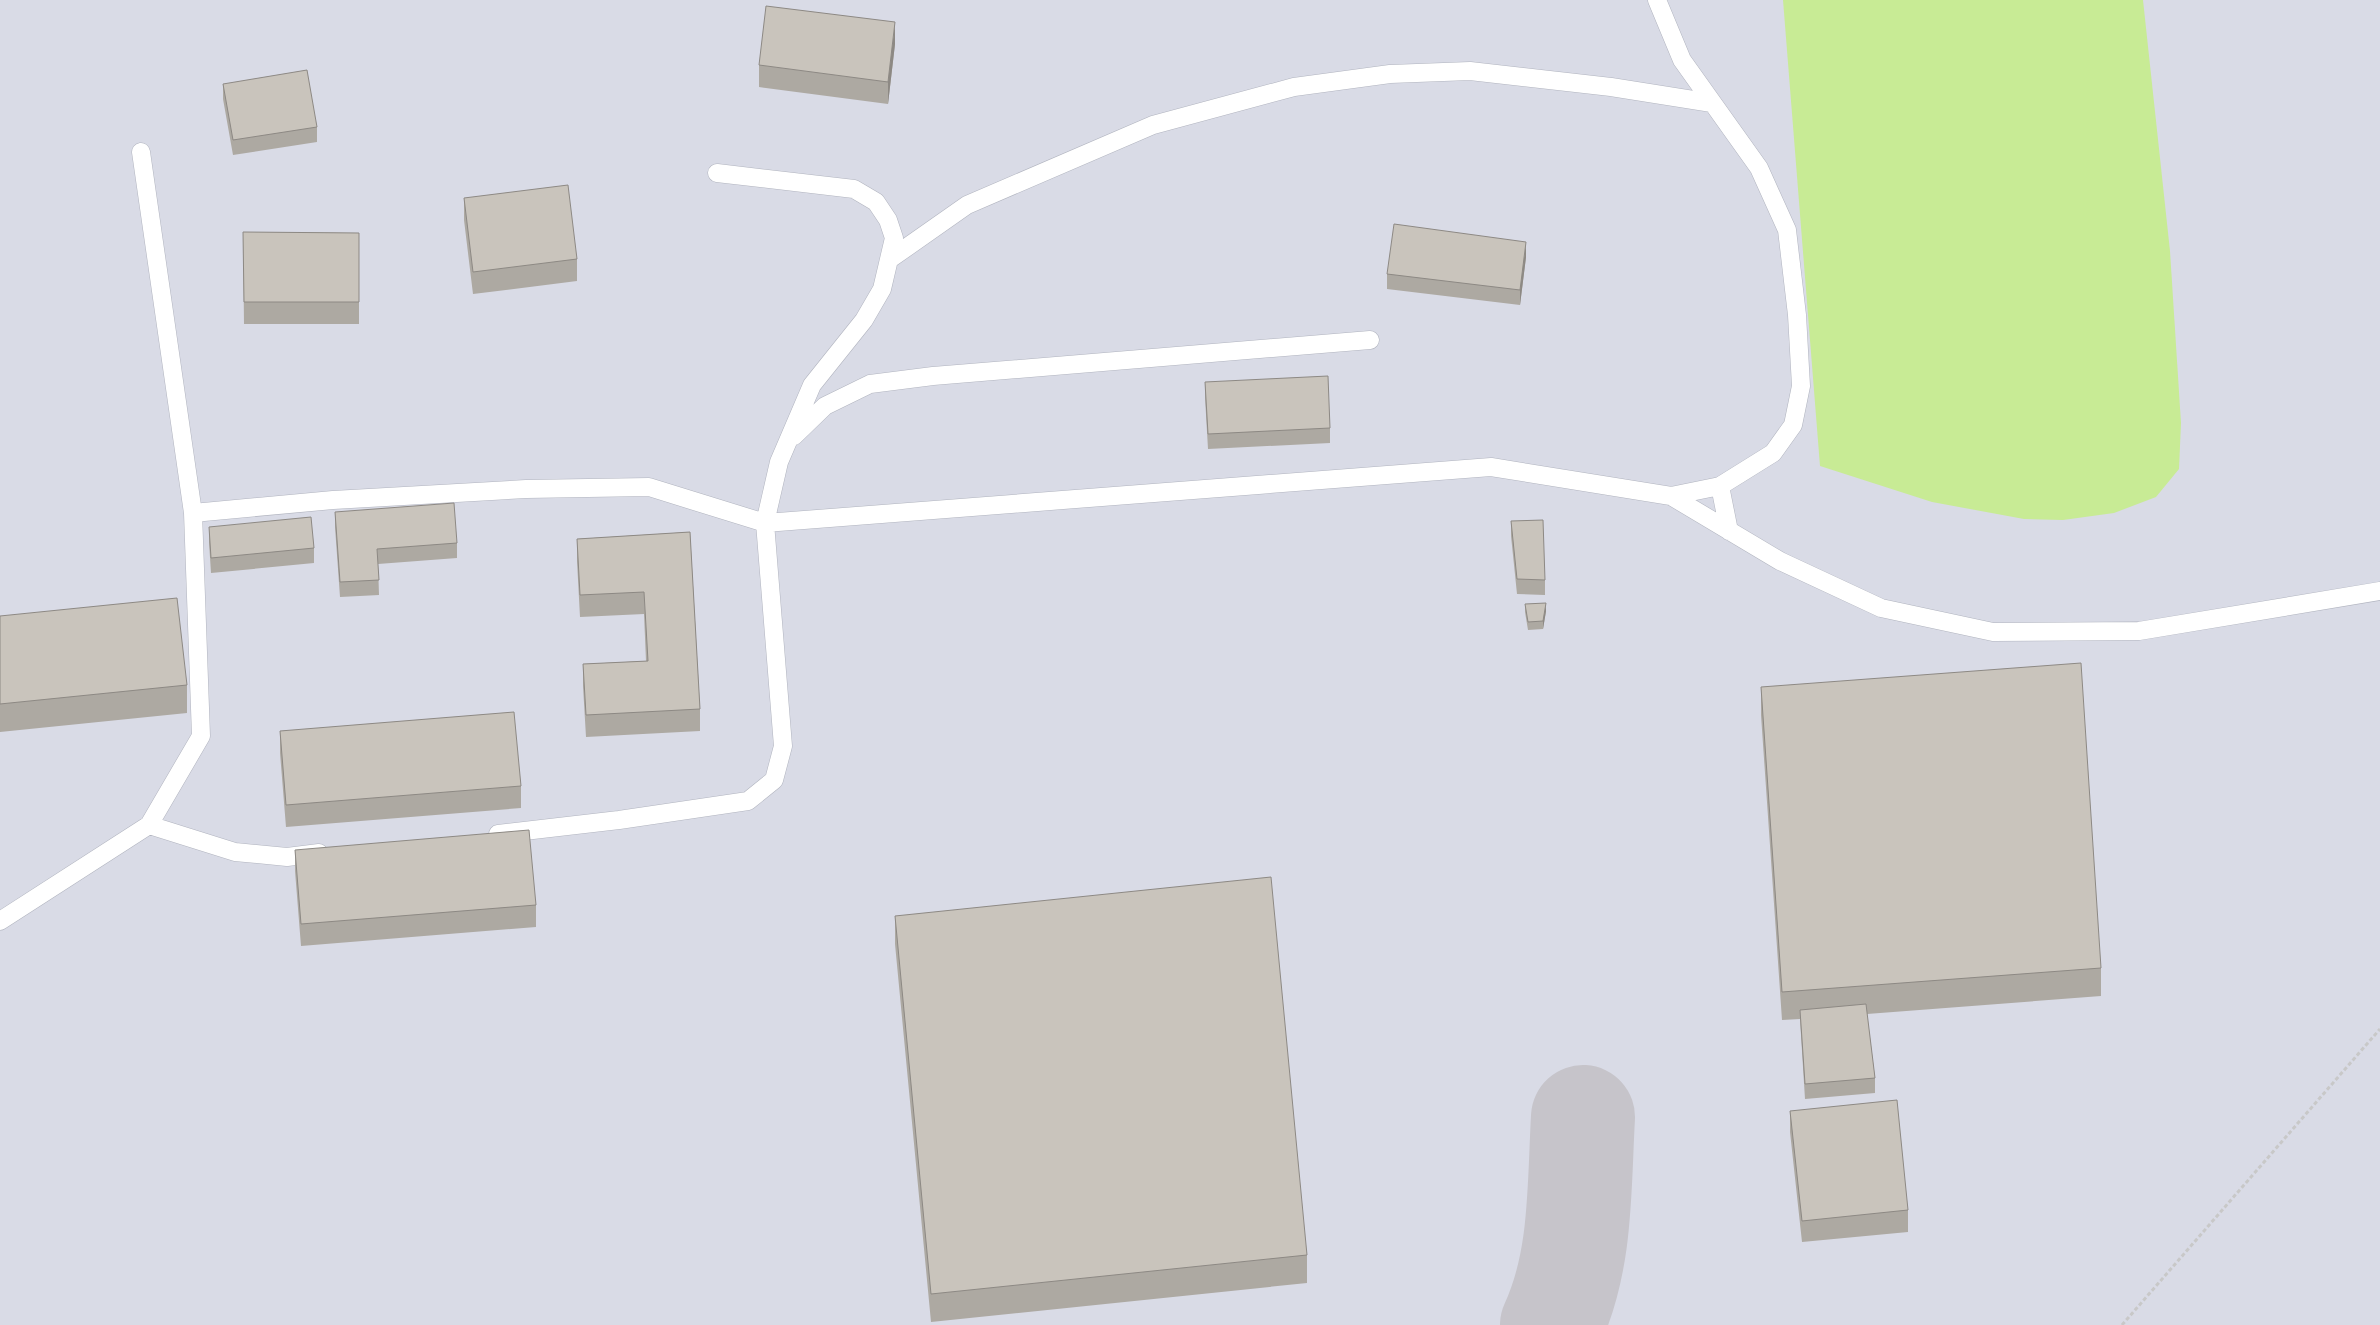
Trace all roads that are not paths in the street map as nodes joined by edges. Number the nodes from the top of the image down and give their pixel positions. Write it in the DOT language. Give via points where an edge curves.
graph roads {
  1 [pos="1657,0"];
  2 [pos="1712,103"];
  3 [pos="141,152"];
  4 [pos="717,173"];
  5 [pos="890,259"];
  6 [pos="1370,340"];
  7 [pos="788,442"];
  8 [pos="1720,486"];
  9 [pos="1672,496"];
  10 [pos="193,513"];
  11 [pos="765,523"];
  12 [pos="1729,531"];
  13 [pos="2380,592"];
  14 [pos="149,825"];
  15 [pos="482,835"];
  16 [pos="336,852"];
  17 [pos="0,921"];
  1 -- 2 [label="lane" via="1682,60"];
  2 -- 5 [label="lane" via="1611,87 1470,71 1390,74 1294,87 1144,129 967,205"];
  2 -- 8 [label="lane" via="1759,168 1787,230 1801,386 1793,425 1773,453"];
  3 -- 10 [label="lane"];
  4 -- 5 [label="lane" via="854,189 876,202 888,220 894,238"];
  5 -- 7 [label="lane" via="882,289 864,320 812,385"];
  6 -- 7 [label="lane" via="870,384 825,406"];
  7 -- 11 [label="lane" via="779,462"];
  8 -- 9 [label="lane"];
  8 -- 12 [label="lane"];
  9 -- 11 [label="lane" via="1491,467"];
  9 -- 12 [label="lane"];
  10 -- 11 [label="lane" via="352,498 526,489 649,487"];
  10 -- 14 [label="lane" via="201,736"];
  11 -- 15 [label="lane" via="783,746 774,780 748,801"];
  12 -- 13 [label="lane" via="1780,561 1881,608 1993,632 2139,631"];
  14 -- 16 [label="lane" via="235,852 287,857"];
  14 -- 17 [label="lane"];
}
